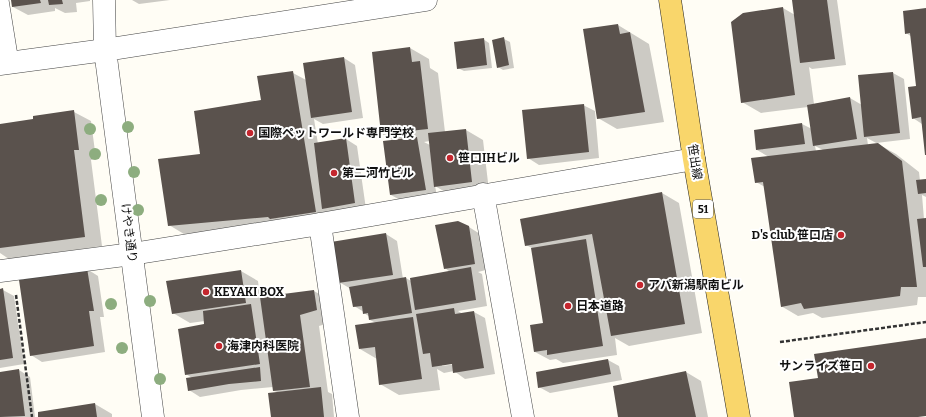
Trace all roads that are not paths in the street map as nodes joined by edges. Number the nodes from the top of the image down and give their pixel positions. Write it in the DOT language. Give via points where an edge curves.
graph roads {
  1 [pos="0,0"];
  2 [pos="104,0"];
  3 [pos="426,0"];
  4 [pos="670,0"];
  5 [pos="105,50"];
  6 [pos="5,63"];
  7 [pos="694,159"];
  8 [pos="483,194"];
  9 [pos="320,224"];
  10 [pos="132,254"];
  11 [pos="6,270"];
  12 [pos="153,417"];
  13 [pos="348,417"];
  14 [pos="523,417"];
  15 [pos="739,417"];
  1 -- 6 [label="lane"];
  2 -- 5 [label="street, けやき通り"];
  3 -- 5 [label="street"];
  4 -- 7 [label="main road, 笹出線 / 51"];
  5 -- 6 [label="street"];
  5 -- 10 [label="street, けやき通り"];
  7 -- 8 [label="street"];
  7 -- 15 [label="main road, 笹出線 / 51"];
  8 -- 9 [label="street"];
  8 -- 14 [label="street"];
  9 -- 10 [label="street"];
  9 -- 13 [label="street"];
  10 -- 11 [label="street"];
  10 -- 12 [label="street, けやき通り"];
}
